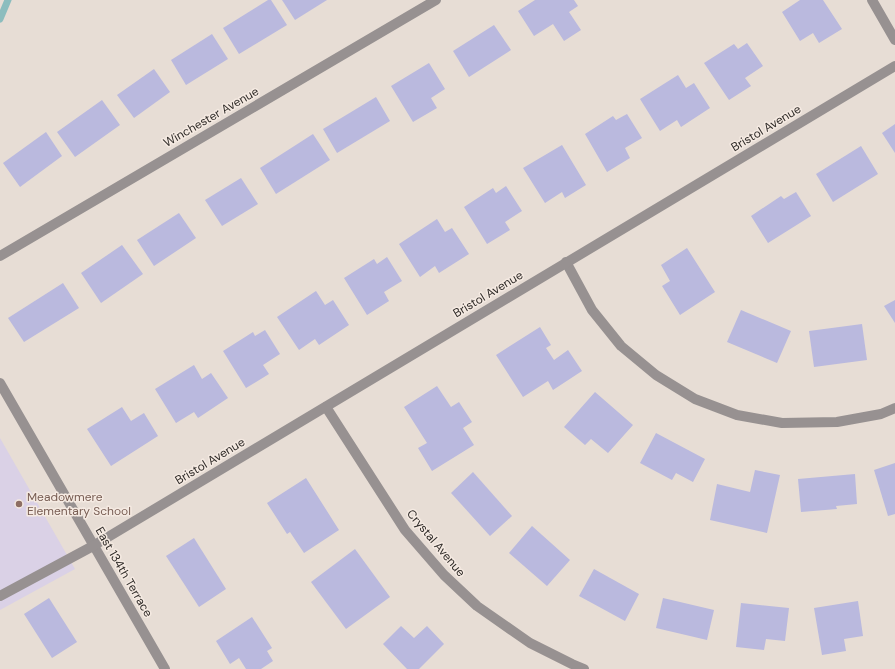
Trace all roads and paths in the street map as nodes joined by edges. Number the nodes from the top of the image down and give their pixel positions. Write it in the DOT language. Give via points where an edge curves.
graph roads {
  1 [pos="436,0"];
  2 [pos="872,0"];
  3 [pos="895,40"];
  4 [pos="895,66"];
  5 [pos="0,256"];
  6 [pos="566,262"];
  7 [pos="0,383"];
  8 [pos="326,407"];
  9 [pos="895,408"];
  10 [pos="94,546"];
  11 [pos="0,596"];
  12 [pos="165,669"];
  13 [pos="584,669"];
  1 -- 5 [label="street, Winchester Avenue"];
  2 -- 3 [label="street"];
  4 -- 6 [label="street, Bristol Avenue"];
  6 -- 8 [label="street, Bristol Avenue"];
  6 -- 9 [label="street" via="592,310 621,346 656,375 695,399 737,414 782,423 837,422 881,414"];
  7 -- 10 [label="street, East 134th Terrace"];
  8 -- 10 [label="street, Bristol Avenue"];
  8 -- 13 [label="street, Crystal Avenue" via="405,530 444,575 477,606 530,643"];
  10 -- 11 [label="street, Bristol Avenue"];
  10 -- 12 [label="street, East 134th Terrace"];
}
